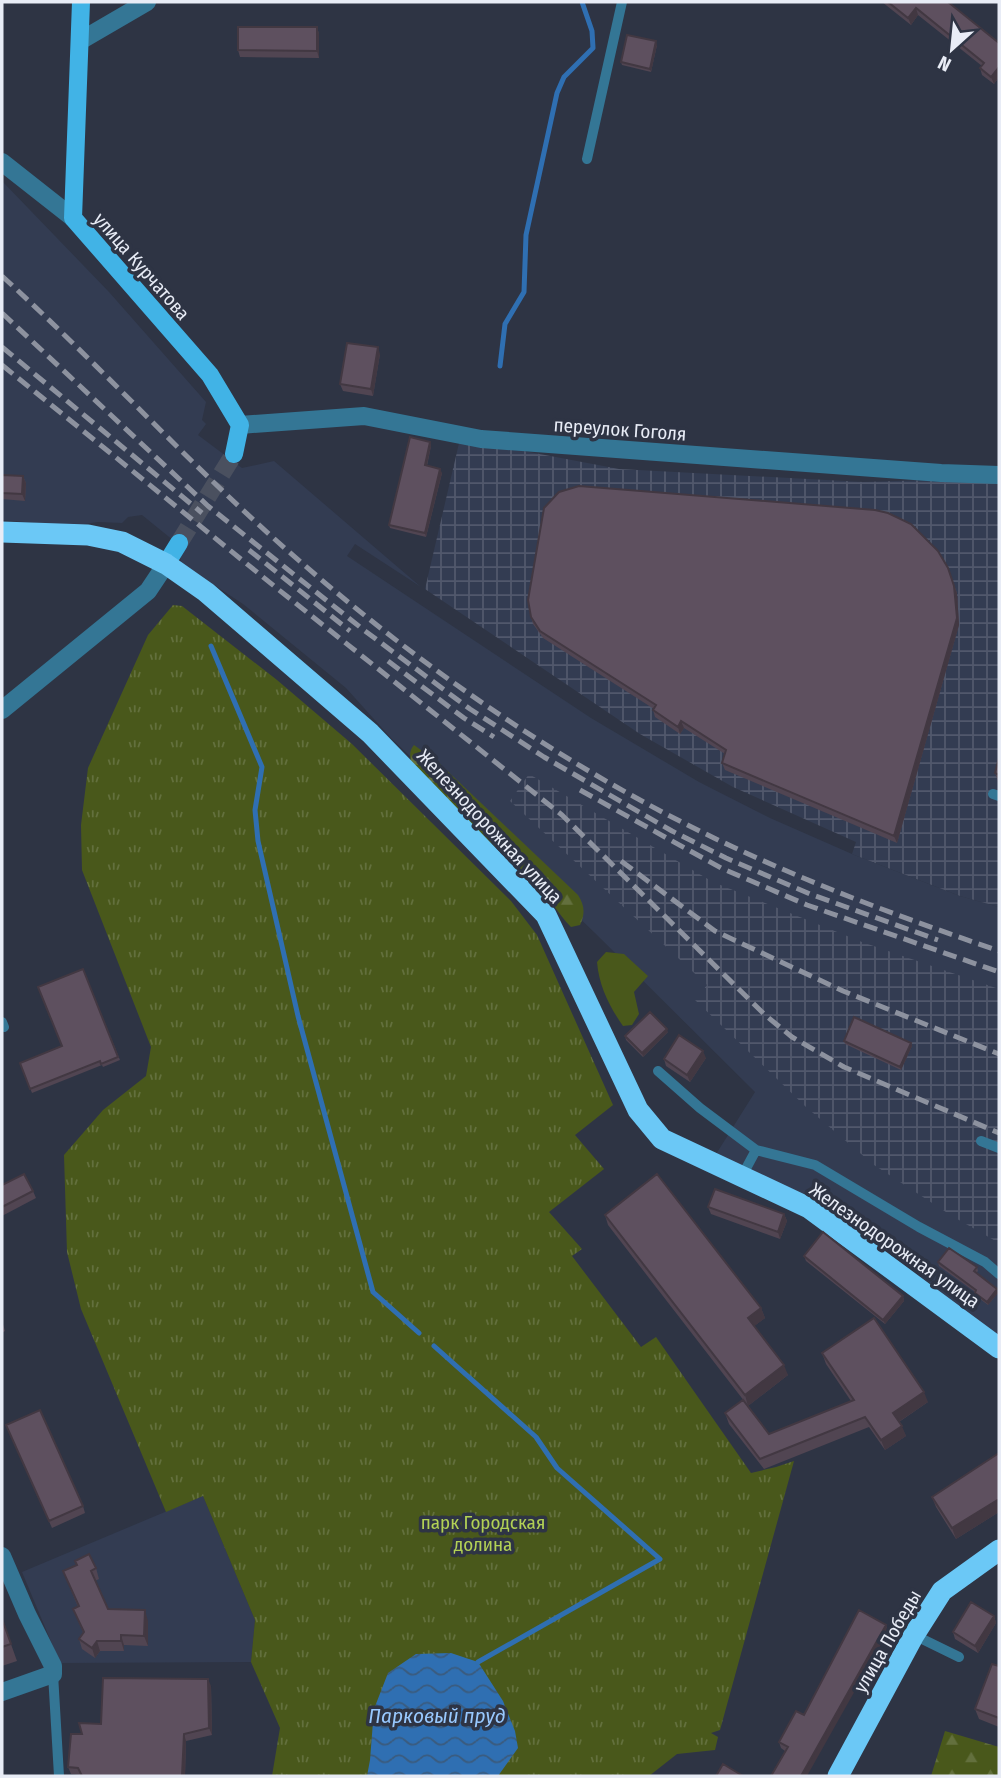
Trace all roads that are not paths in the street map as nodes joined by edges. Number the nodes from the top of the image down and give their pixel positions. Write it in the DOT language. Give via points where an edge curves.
graph roads {
  1 [pos="81,2"];
  2 [pos="147,2"];
  3 [pos="622,2"];
  4 [pos="79,41"];
  5 [pos="587,159"];
  6 [pos="2,162"];
  7 [pos="73,218"];
  8 [pos="240,425"];
  9 [pos="234,454"];
  10 [pos="999,475"];
  11 [pos="2,532"];
  12 [pos="180,543"];
  13 [pos="166,564"];
  14 [pos="2,710"];
  15 [pos="657,1071"];
  16 [pos="981,1141"];
  17 [pos="999,1148"];
  18 [pos="756,1150"];
  19 [pos="742,1176"];
  20 [pos="999,1274"];
  21 [pos="999,1348"];
  22 [pos="999,1550"];
  23 [pos="2,1556"];
  24 [pos="914,1635"];
  25 [pos="959,1657"];
  26 [pos="53,1674"];
  27 [pos="2,1692"];
  28 [pos="843,1773"];
  29 [pos="59,1776"];
  1 -- 4 [label="main road, улица Курчатова"];
  2 -- 4 [label="street"];
  3 -- 5 [label="lane"];
  4 -- 7 [label="main road, улица Курчатова"];
  6 -- 7 [label="street"];
  7 -- 8 [label="main road, улица Курчатова" via="210,375"];
  8 -- 9 [label="main road"];
  8 -- 10 [label="street, переулок Гоголя" via="364,416 481,439"];
  11 -- 13 [label="highway, Железнодорожная улица" via="88,535 122,542"];
  12 -- 13 [label="main road"];
  13 -- 14 [label="street" via="148,591"];
  13 -- 19 [label="highway, Железнодорожная улица" via="265,640 370,733 546,915 638,1111 662,1139"];
  15 -- 18 [label="lane"];
  16 -- 17 [label="lane"];
  18 -- 19 [label="lane"];
  18 -- 20 [label="lane" via="815,1165"];
  19 -- 21 [label="highway, Железнодорожная улица" via="809,1208"];
  22 -- 24 [label="highway, улица Победы" via="942,1591"];
  23 -- 26 [label="street"];
  24 -- 25 [label="lane"];
  24 -- 28 [label="highway, улица Победы"];
  26 -- 27 [label="street"];
  26 -- 29 [label="lane"];
}
